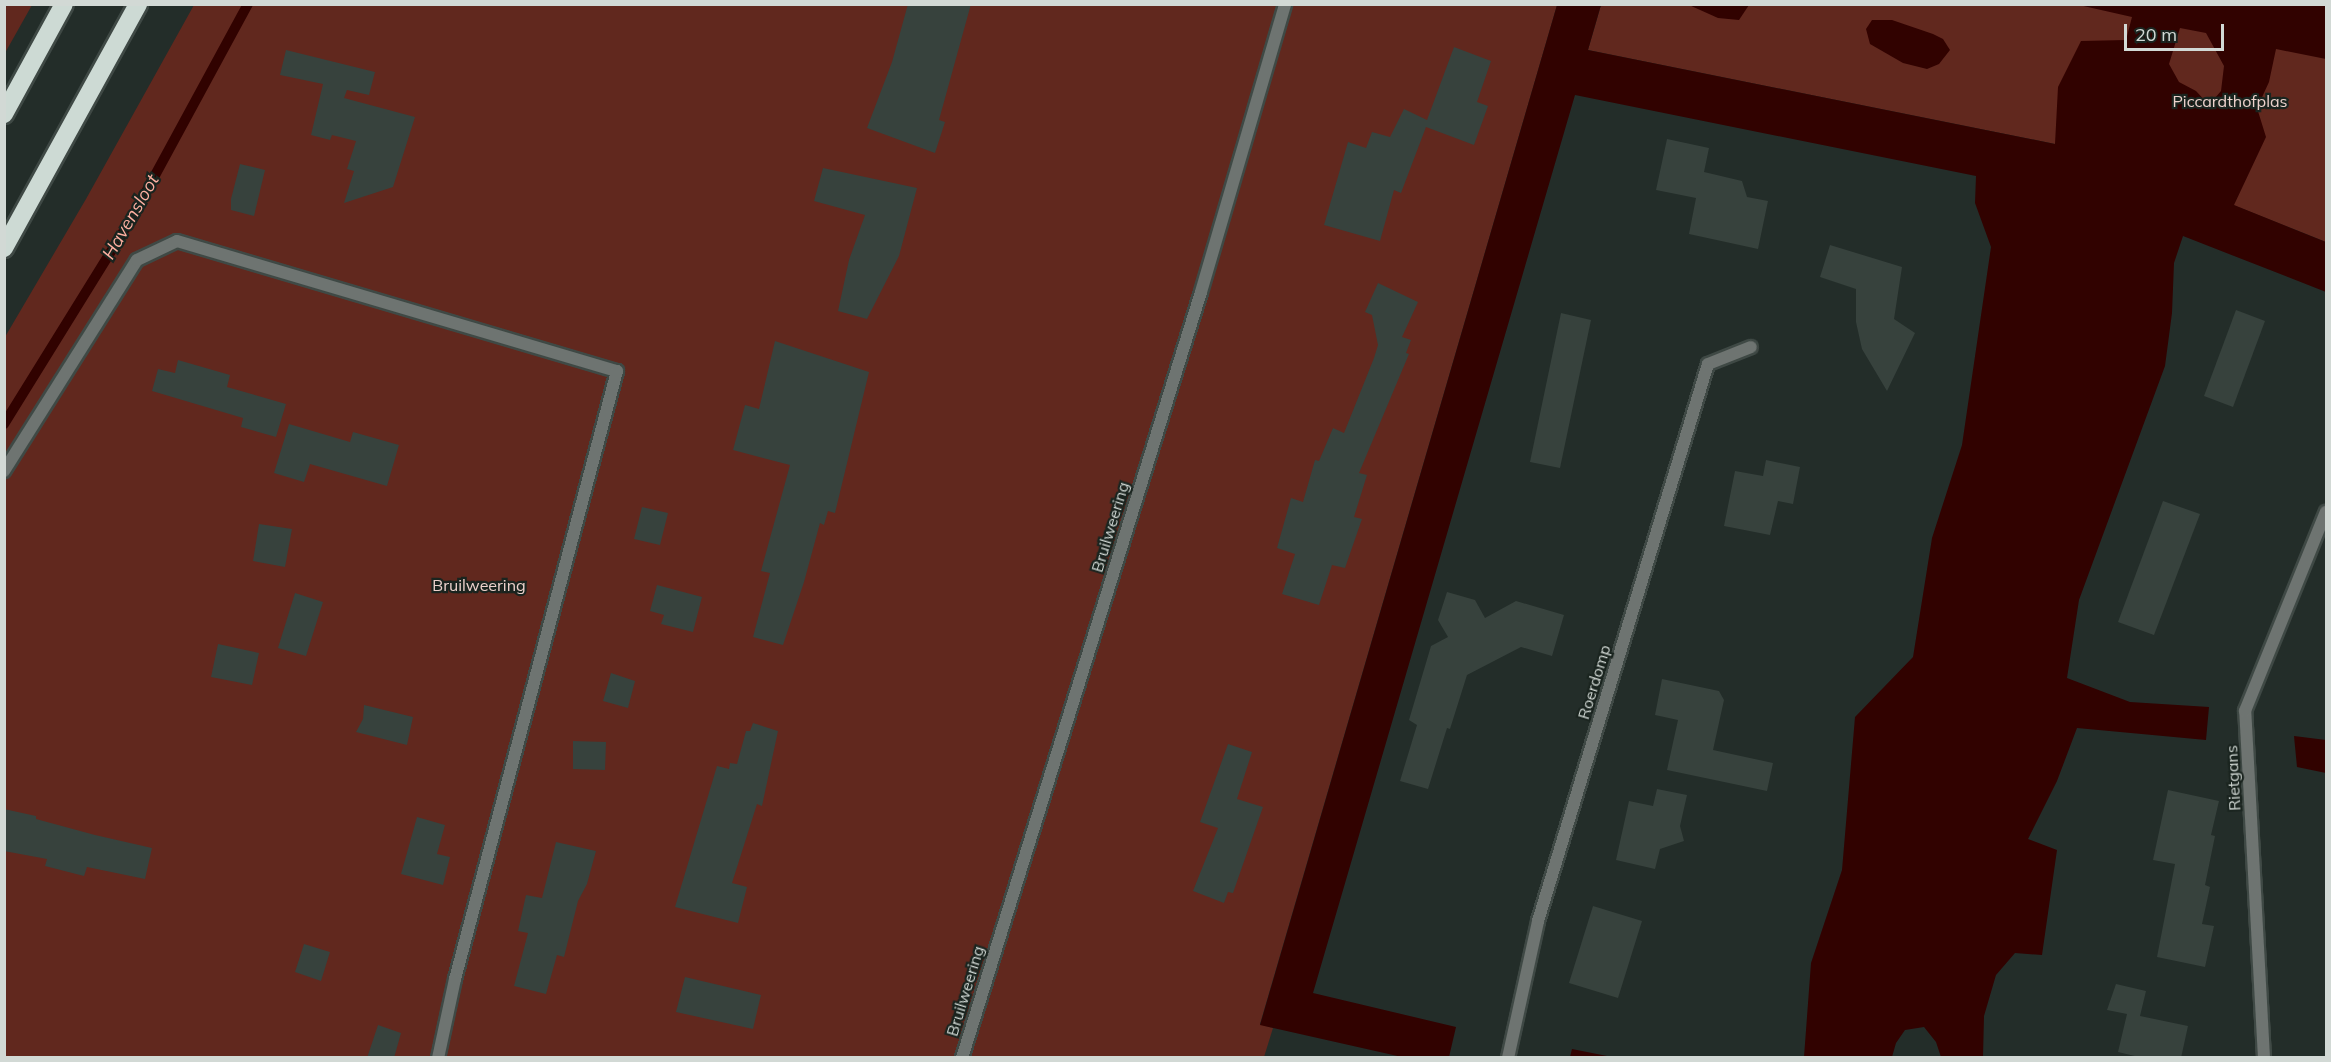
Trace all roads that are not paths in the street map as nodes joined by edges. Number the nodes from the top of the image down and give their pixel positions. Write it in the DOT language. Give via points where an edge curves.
graph roads {
  1 [pos="64,4"];
  2 [pos="138,4"];
  3 [pos="1285,4"];
  4 [pos="4,114"];
  5 [pos="4,248"];
  6 [pos="1751,347"];
  7 [pos="4,471"];
  8 [pos="2326,512"];
  9 [pos="438,1058"];
  10 [pos="962,1058"];
  11 [pos="1508,1058"];
  12 [pos="2264,1058"];
  1 -- 4 [label="highway"];
  2 -- 5 [label="highway"];
  3 -- 10 [label="street, Bruilweering" via="1201,292"];
  6 -- 11 [label="street, Roerdomp" via="1708,364 1538,921"];
  7 -- 9 [label="street" via="137,260 177,241 617,371 455,979"];
  8 -- 12 [label="street, Rietgans" via="2246,711"];
}
